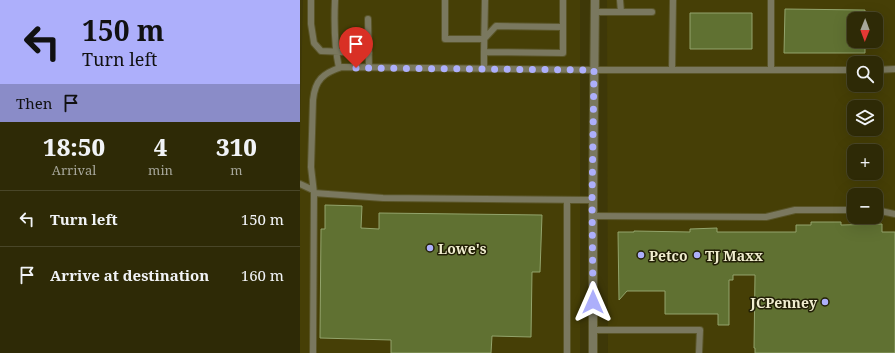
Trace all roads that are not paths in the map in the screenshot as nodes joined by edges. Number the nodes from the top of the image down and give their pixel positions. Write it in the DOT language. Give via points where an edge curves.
graph roads {
  1 [pos="311,0"];
  2 [pos="335,0"];
  3 [pos="445,0"];
  4 [pos="484,0"];
  5 [pos="563,0"];
  6 [pos="595,0"];
  7 [pos="620,0"];
  8 [pos="673,0"];
  9 [pos="771,0"];
  10 [pos="595,12"];
  11 [pos="620,12"];
  12 [pos="652,12"];
  13 [pos="368,19"];
  14 [pos="563,27"];
  15 [pos="484,39"];
  16 [pos="484,52"];
  17 [pos="335,53"];
  18 [pos="369,54"];
  19 [pos="339,68"];
  20 [pos="369,68"];
  21 [pos="484,69"];
  22 [pos="594,70"];
  23 [pos="672,70"];
  24 [pos="771,70"];
  25 [pos="847,70"];
  26 [pos="883,70"];
  27 [pos="895,70"];
  28 [pos="300,184"];
  29 [pos="314,192"];
  30 [pos="568,200"];
  31 [pos="592,200"];
  32 [pos="847,210"];
  33 [pos="883,211"];
  34 [pos="895,214"];
  35 [pos="592,216"];
  36 [pos="593,330"];
  37 [pos="313,353"];
  38 [pos="567,353"];
  39 [pos="593,353"];
  40 [pos="699,353"];
  1 -- 17 [label="lane" via="314,43 321,52"];
  2 -- 17 [label="lane"];
  3 -- 15 [label="lane" via="445,39"];
  4 -- 15 [label="lane"];
  5 -- 14 [label="lane"];
  6 -- 10 [label="street"];
  7 -- 11 [label="lane"];
  8 -- 23 [label="lane"];
  9 -- 24 [label="lane"];
  10 -- 11 [label="lane"];
  10 -- 22 [label="street"];
  11 -- 12 [label="lane"];
  13 -- 18 [label="lane"];
  14 -- 15 [label="lane" via="496,26"];
  14 -- 16 [label="lane" via="563,53"];
  15 -- 16 [label="lane"];
  16 -- 21 [label="lane"];
  17 -- 18 [label="lane"];
  17 -- 19 [label="lane"];
  18 -- 20 [label="lane"];
  19 -- 20 [label="lane"];
  19 -- 29 [label="lane" via="324,75 314,89 311,167"];
  20 -- 21 [label="lane"];
  21 -- 22 [label="lane"];
  22 -- 23 [label="lane"];
  22 -- 31 [label="street"];
  23 -- 24 [label="lane"];
  24 -- 25 [label="lane"];
  26 -- 27 [label="lane"];
  28 -- 29 [label="lane"];
  29 -- 30 [label="lane" via="383,198"];
  29 -- 37 [label="lane"];
  30 -- 31 [label="lane"];
  30 -- 38 [label="lane"];
  31 -- 35 [label="street"];
  32 -- 35 [label="lane" via="795,210 766,217"];
  33 -- 34 [label="lane"];
  35 -- 36 [label="street"];
  36 -- 39 [label="street"];
  36 -- 40 [label="lane" via="700,330"];
}
